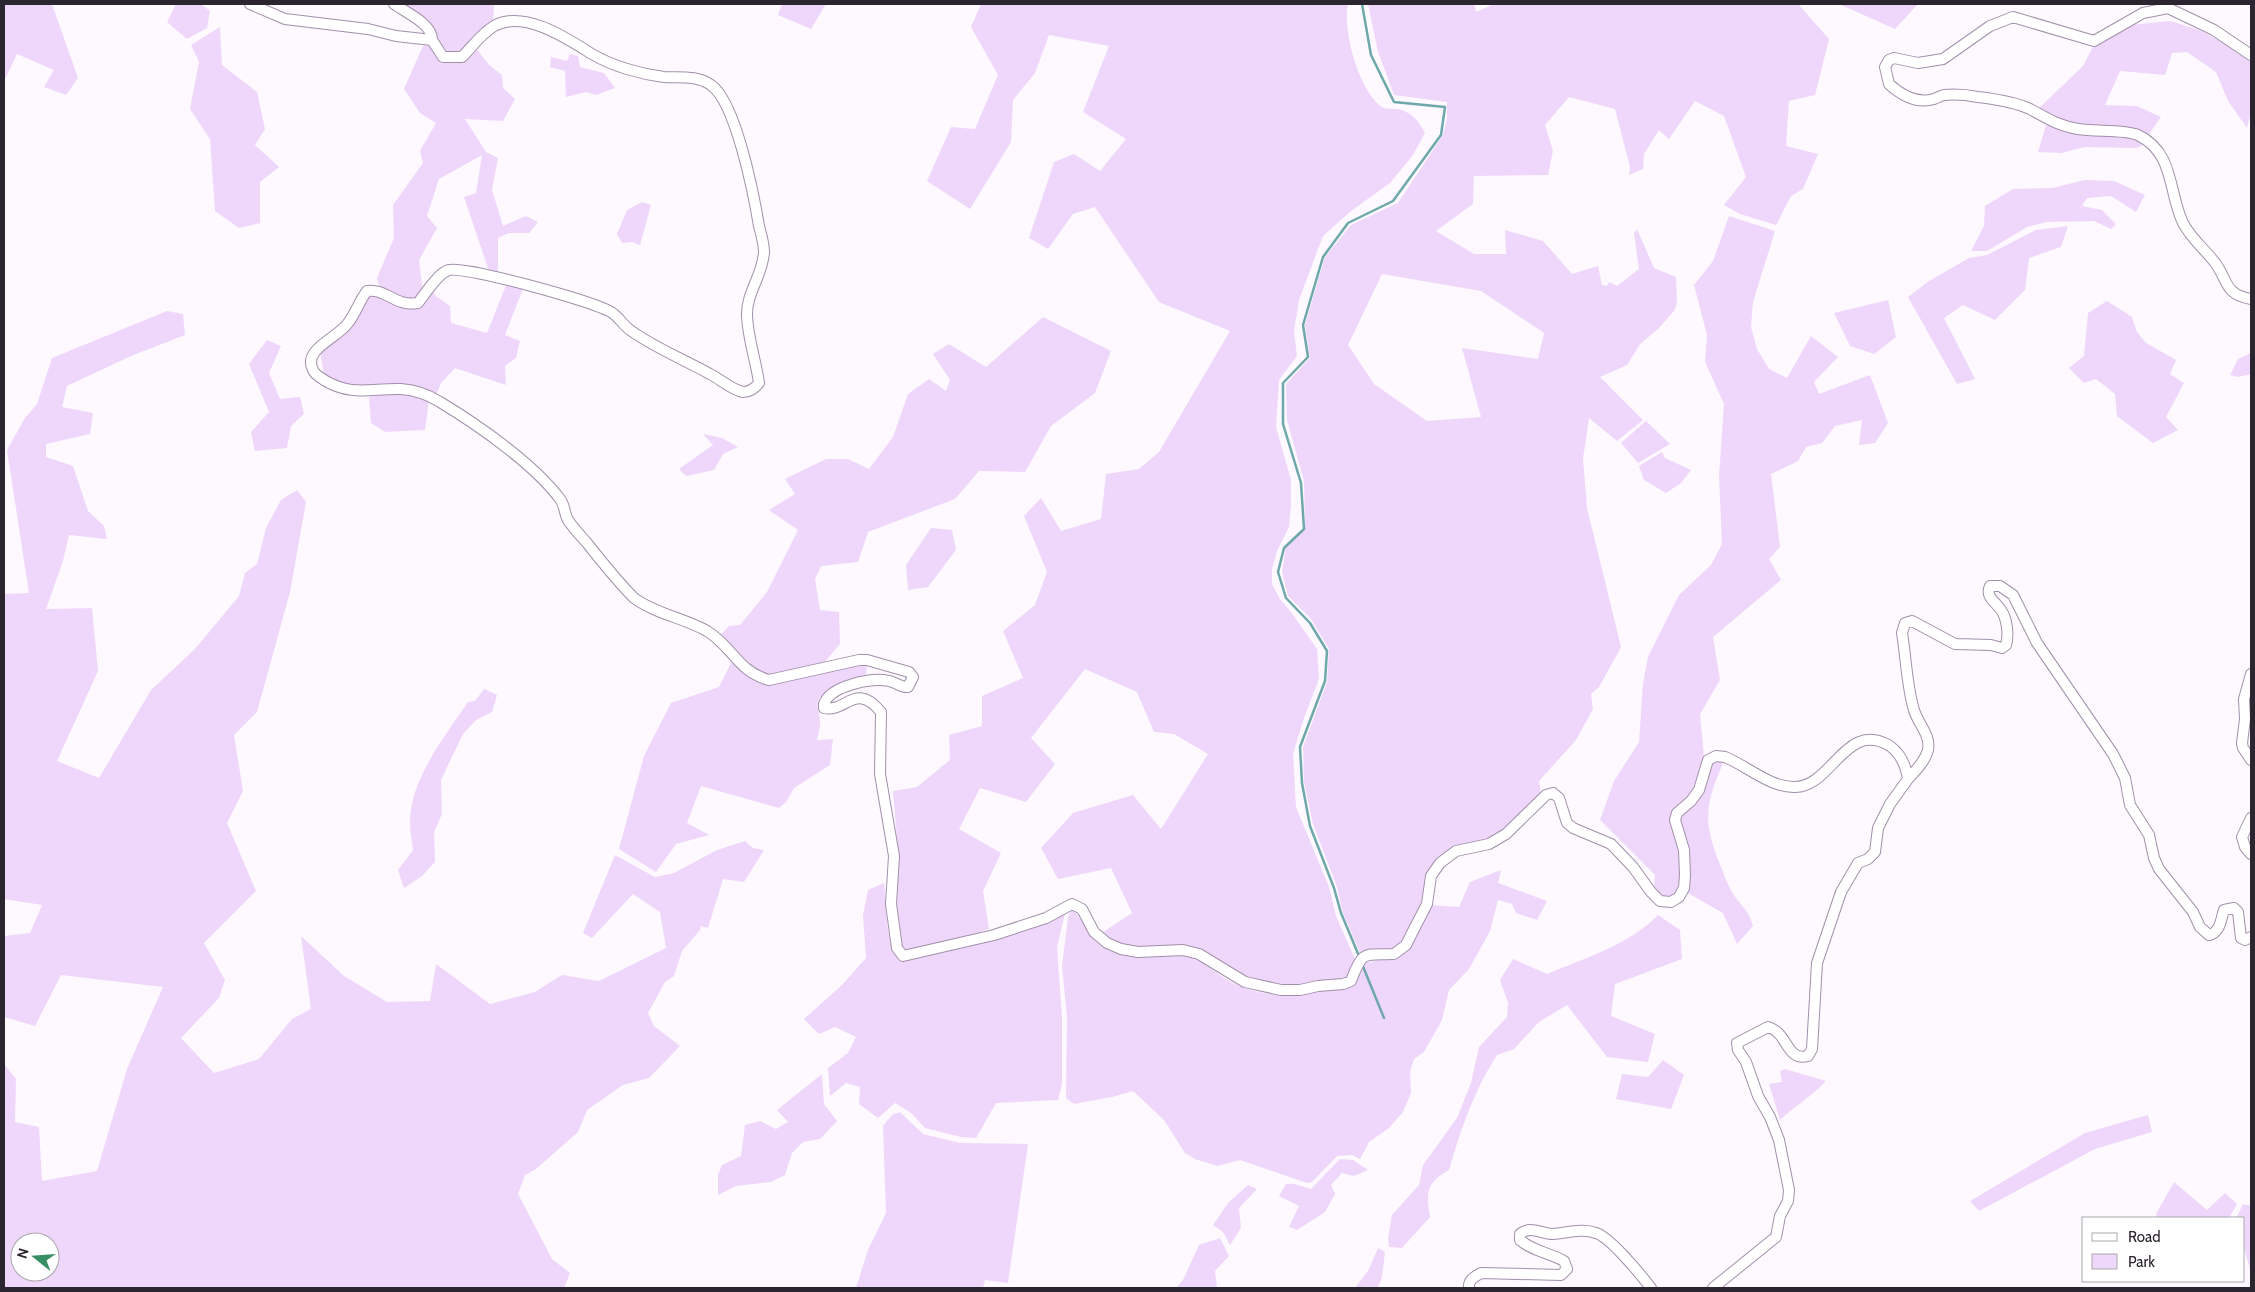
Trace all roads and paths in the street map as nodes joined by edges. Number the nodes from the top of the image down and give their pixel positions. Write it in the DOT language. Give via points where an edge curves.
graph roads {
  1 [pos="250,4"];
  2 [pos="394,4"];
  3 [pos="432,40"];
  4 [pos="2251,55"];
  5 [pos="2251,299"];
  6 [pos="2251,674"];
  7 [pos="2251,760"];
  8 [pos="1908,779"];
  9 [pos="2251,818"];
  10 [pos="2251,854"];
  11 [pos="2251,937"];
  12 [pos="1469,1288"];
  13 [pos="1651,1288"];
  14 [pos="1713,1288"];
  1 -- 3 [label="street" via="285,18"];
  2 -- 3 [label="street" via="427,26"];
  3 -- 8 [label="street" via="442,57 462,57 496,25 527,22 635,71 704,80 713,86 722,97 749,171 764,250 762,264 747,300 747,318 759,383 745,392 736,389 657,347 625,326 612,312 593,305 544,289 449,270 418,303 407,305 374,290 367,291 348,323 312,355 310,363 314,373 346,390 401,389 440,402 507,449 547,484 562,501 568,520 634,598 707,631 756,676 769,680 867,660 909,672 913,677 908,687 889,680 866,681 831,695 824,704 824,708 830,709 860,698 874,704 881,712 880,774 894,856 891,904 897,948 903,956 994,935 1046,918 1072,904 1082,909 1094,932 1121,949 1138,952 1183,950 1199,954 1245,982 1281,990 1343,984 1351,981 1358,962 1365,955 1394,954 1406,945 1427,904 1431,876 1440,863 1456,851 1489,844 1506,834 1546,794 1552,793 1559,798 1567,823 1611,844 1660,900 1671,902 1679,898 1685,875 1683,844 1675,820 1699,790 1708,760 1725,756 1774,783 1796,788 1819,776 1859,741 1872,739 1895,750 1907,770"];
  4 -- 5 [label="street" via="2214,30 2168,8 2143,12 2094,41 2013,17 1990,26 1943,59 1918,63 1894,58 1885,67 1889,84 1908,98 1920,100 1957,94 1978,96 2029,109 2064,127 2122,132 2149,142 2164,159 2179,213 2195,242 2216,264 2228,288"];
  6 -- 7 [label="street" via="2244,699 2242,748"];
  8 -- 11 [label="street" via="1928,750 1925,730 1911,701 1902,633 1905,623 1912,621 1955,644 2002,648 2008,640 2004,617 1988,590 1994,585 2006,589 2013,595 2050,664 2113,754 2125,778 2130,805 2149,835 2154,858 2168,883 2209,935 2218,930 2224,910 2234,908 2238,912 2241,938"];
  8 -- 14 [label="street" via="1878,828 1875,852 1858,864 1841,892 1817,963 1812,1050 1808,1056 1796,1056 1781,1034 1768,1027 1737,1043 1779,1140 1788,1201 1780,1216 1776,1237"];
  9 -- 10 [label="street" via="2242,837"];
  12 -- 13 [label="street" via="1472,1278 1481,1273 1561,1275 1566,1269 1564,1261 1533,1249 1520,1240 1520,1234 1530,1229 1552,1234 1596,1232"];
}
